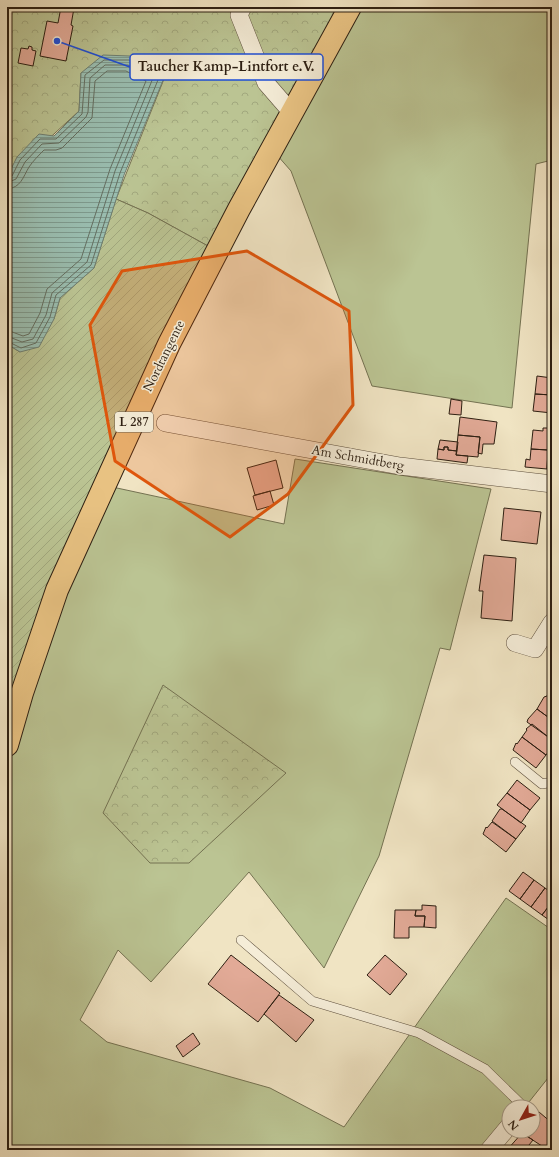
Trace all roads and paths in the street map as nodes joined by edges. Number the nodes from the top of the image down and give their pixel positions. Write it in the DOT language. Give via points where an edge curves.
graph roads {
  1 [pos="350,7"];
  2 [pos="239,10"];
  3 [pos="292,113"];
  4 [pos="165,423"];
  5 [pos="552,484"];
  6 [pos="552,622"];
  7 [pos="514,643"];
  8 [pos="7,744"];
  9 [pos="515,762"];
  10 [pos="552,782"];
  11 [pos="241,940"];
  12 [pos="516,1099"];
  13 [pos="501,1136"];
  14 [pos="489,1150"];
  1 -- 3 [label="main road, Nordtangente / L 287"];
  2 -- 3 [label="street" via="266,83"];
  3 -- 8 [label="main road, Nordtangente / L 287" via="169,344 57,590"];
  4 -- 5 [label="street, Am Schmidtberg" via="400,466"];
  6 -- 7 [label="street" via="535,649"];
  9 -- 10 [label="lane" via="542,784"];
  11 -- 12 [label="lane" via="312,1001 419,1033 485,1069"];
  13 -- 14 [label="street"];
}
